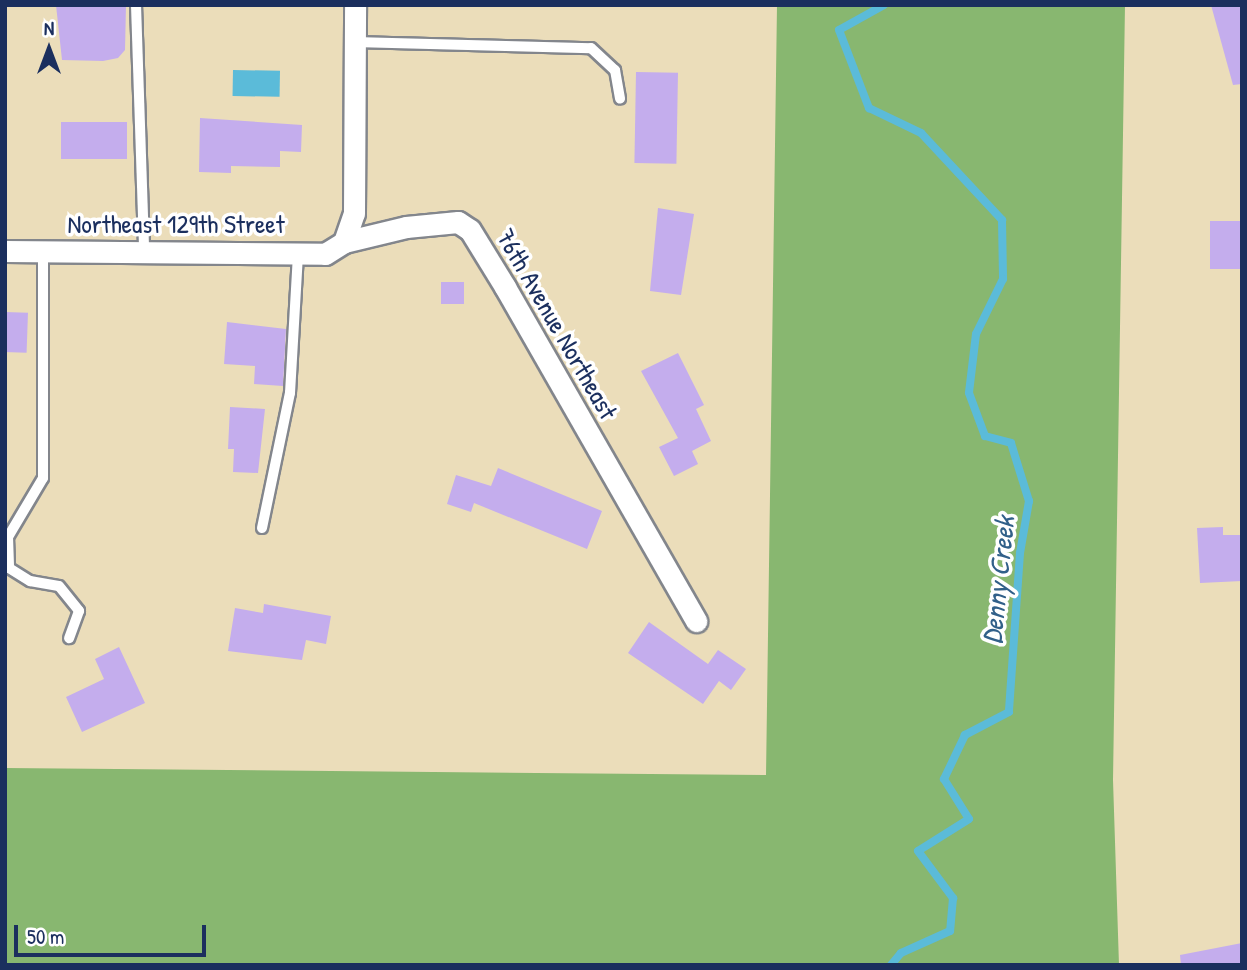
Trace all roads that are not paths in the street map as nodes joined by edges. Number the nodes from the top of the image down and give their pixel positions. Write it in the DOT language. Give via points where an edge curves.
graph roads {
  1 [pos="136,5"];
  2 [pos="355,5"];
  3 [pos="354,42"];
  4 [pos="620,99"];
  5 [pos="344,242"];
  6 [pos="5,251"];
  7 [pos="43,251"];
  8 [pos="144,252"];
  9 [pos="298,253"];
  10 [pos="262,528"];
  11 [pos="696,621"];
  12 [pos="69,638"];
  1 -- 8 [label="lane"];
  2 -- 3 [label="street"];
  3 -- 4 [label="lane" via="591,48 615,70"];
  3 -- 5 [label="street" via="354,213"];
  5 -- 9 [label="street, Northeast 129th Street" via="325,254"];
  5 -- 11 [label="street, 76th Avenue Northeast" via="445,223 458,222 470,230"];
  6 -- 7 [label="street, Northeast 129th Street"];
  7 -- 8 [label="street, Northeast 129th Street"];
  7 -- 12 [label="lane" via="43,478 8,537 9,568 30,581 59,586 79,611"];
  8 -- 9 [label="street, Northeast 129th Street"];
  9 -- 10 [label="lane" via="290,393"];
}
